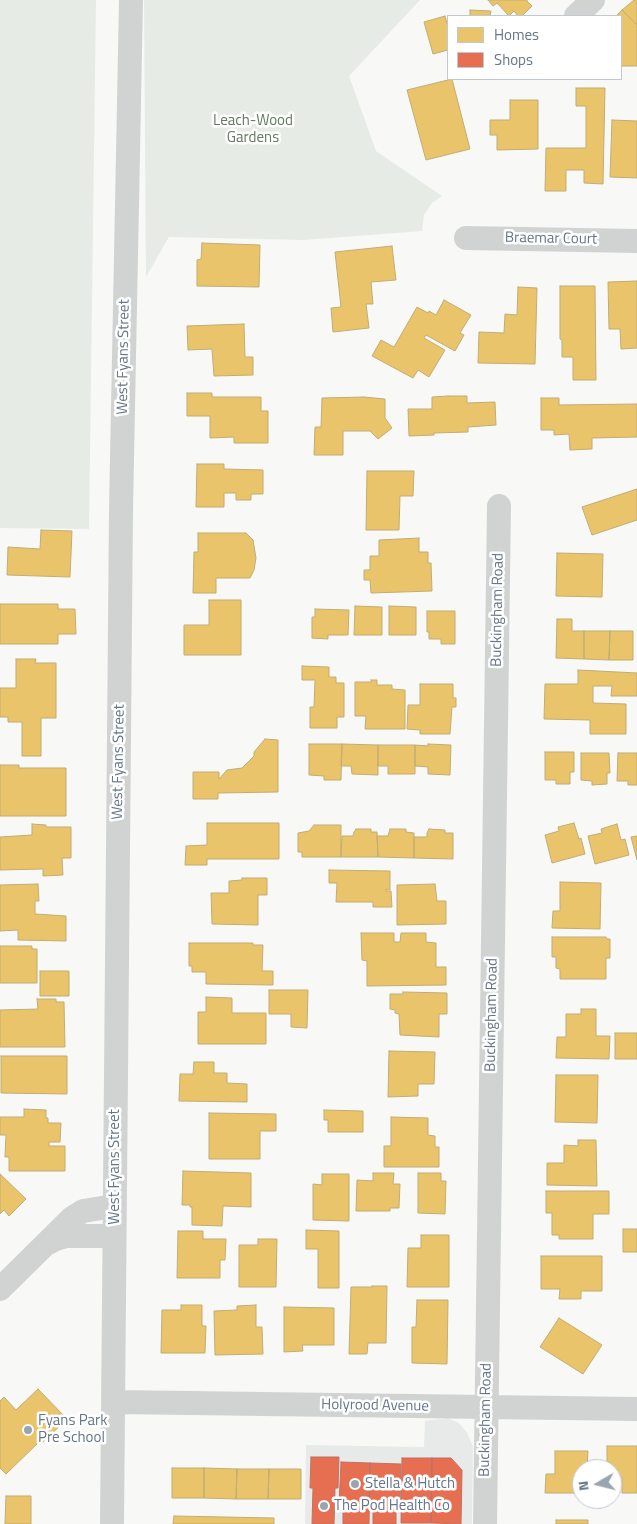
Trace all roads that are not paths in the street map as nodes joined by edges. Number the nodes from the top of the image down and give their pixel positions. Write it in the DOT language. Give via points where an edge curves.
graph roads {
  1 [pos="131,0"];
  2 [pos="593,0"];
  3 [pos="577,15"];
  4 [pos="466,238"];
  5 [pos="637,241"];
  6 [pos="499,506"];
  7 [pos="114,1206"];
  8 [pos="114,1236"];
  9 [pos="44,1246"];
  10 [pos="0,1289"];
  11 [pos="114,1402"];
  12 [pos="486,1407"];
  13 [pos="637,1409"];
  14 [pos="112,1524"];
  15 [pos="485,1524"];
  1 -- 7 [label="street, West Fyans Street" via="121,510"];
  2 -- 3 [label="street"];
  4 -- 5 [label="street, Braemar Court"];
  6 -- 12 [label="street, Buckingham Road"];
  7 -- 8 [label="street, West Fyans Street"];
  7 -- 9 [label="street" via="79,1213"];
  8 -- 9 [label="street" via="66,1236 51,1240"];
  8 -- 11 [label="street, West Fyans Street"];
  9 -- 10 [label="street"];
  11 -- 12 [label="street, Holyrood Avenue"];
  11 -- 14 [label="street, West Fyans Street"];
  12 -- 13 [label="street, Holyrood Avenue"];
  12 -- 15 [label="street, Buckingham Road"];
}
